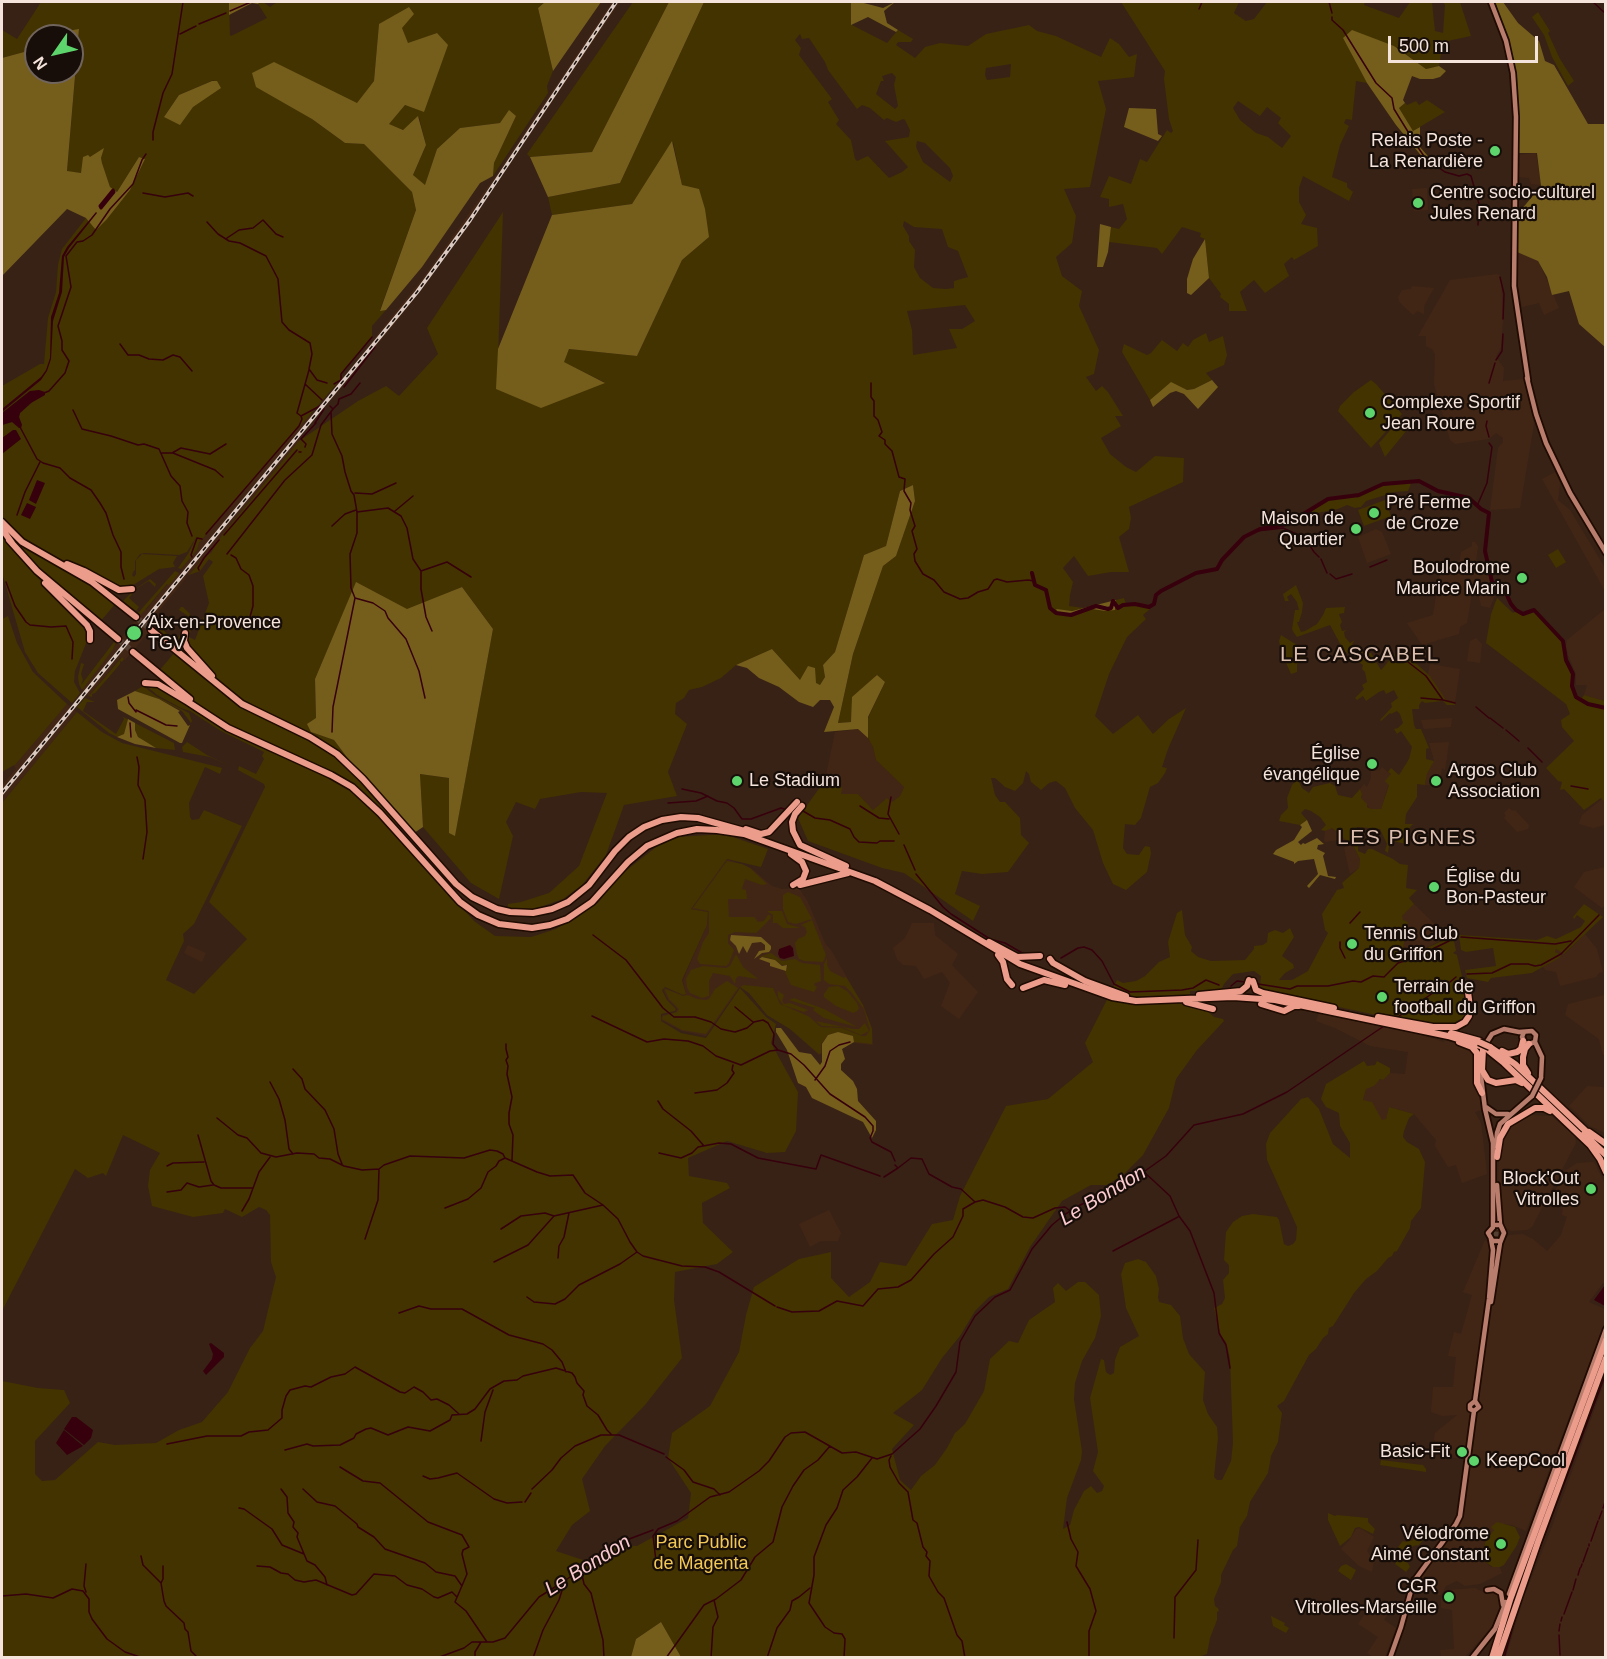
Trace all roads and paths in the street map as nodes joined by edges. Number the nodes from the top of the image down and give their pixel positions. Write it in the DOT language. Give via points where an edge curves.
graph roads {
  1 [pos="1491,2"];
  2 [pos="2,522"];
  3 [pos="2,529"];
  4 [pos="9,540"];
  5 [pos="38,552"];
  6 [pos="1605,553"];
  7 [pos="132,589"];
  8 [pos="136,617"];
  9 [pos="151,630"];
  10 [pos="185,633"];
  11 [pos="118,639"];
  12 [pos="90,640"];
  13 [pos="133,652"];
  14 [pos="144,683"];
  15 [pos="266,716"];
  16 [pos="253,740"];
  17 [pos="705,819"];
  18 [pos="727,831"];
  19 [pos="847,866"];
  20 [pos="898,892"];
  21 [pos="960,929"];
  22 [pos="975,934"];
  23 [pos="1040,957"];
  24 [pos="1050,959"];
  25 [pos="1012,985"];
  26 [pos="1023,988"];
  27 [pos="1468,992"];
  28 [pos="1199,995"];
  29 [pos="1130,997"];
  30 [pos="1121,999"];
  31 [pos="1155,1001"];
  32 [pos="1261,1004"];
  33 [pos="1213,1010"];
  34 [pos="1344,1012"];
  35 [pos="1357,1013"];
  36 [pos="1386,1023"];
  37 [pos="1524,1032"];
  38 [pos="1529,1042"];
  39 [pos="1484,1046"];
  40 [pos="1483,1096"];
  41 [pos="1541,1100"];
  42 [pos="1514,1112"];
  43 [pos="1569,1116"];
  44 [pos="1580,1136"];
  45 [pos="1605,1144"];
  46 [pos="1605,1150"];
  47 [pos="1605,1155"];
  48 [pos="1497,1157"];
  49 [pos="1495,1173"];
  50 [pos="1605,1174"];
  51 [pos="1497,1226"];
  52 [pos="1496,1240"];
  53 [pos="1489,1299"];
  54 [pos="1490,1307"];
  55 [pos="1487,1325"];
  56 [pos="1605,1329"];
  57 [pos="1485,1332"];
  58 [pos="1605,1340"];
  59 [pos="1485,1347"];
  60 [pos="1605,1359"];
  61 [pos="1536,1518"];
  62 [pos="1487,1590"];
  63 [pos="1510,1599"];
  64 [pos="1495,1629"];
  65 [pos="1390,1658"];
  66 [pos="1472,1658"];
  67 [pos="1492,1658"];
  68 [pos="1500,1658"];
  1 -- 6 [label="main road" via="1514,74 1512,294 1528,380 1536,414 1560,475"];
  2 -- 5 [label="highway"];
  3 -- 4 [label="highway"];
  4 -- 11 [label="highway" via="37,571"];
  4 -- 12 [label="highway" via="87,625"];
  5 -- 7 [label="highway" via="119,590"];
  5 -- 8 [label="highway" via="92,582"];
  9 -- 15 [label="highway" via="231,695"];
  10 -- 15 [label="highway" via="187,648 217,681"];
  13 -- 16 [label="highway" via="213,717"];
  14 -- 16 [label="highway" via="158,684 224,727"];
  15 -- 17 [label="highway" via="337,754 456,884 479,902 504,911 532,913 562,904 589,885 622,843 644,827 675,818"];
  16 -- 18 [label="highway" via="352,787 465,906 490,921 511,927 541,927 576,915 634,857 658,840 697,829"];
  17 -- 19 [label="highway"];
  17 -- 19 [label="highway" via="764,834 799,804 792,822 800,845"];
  18 -- 20 [label="highway" via="855,873"];
  18 -- 20 [label="highway" via="801,860 806,874 793,885 845,873"];
  19 -- 22 [label="highway" via="903,890"];
  20 -- 21 [label="highway"];
  21 -- 25 [label="highway" via="1001,957 1006,979"];
  21 -- 30 [label="highway" via="1020,964"];
  22 -- 23 [label="highway" via="1014,956"];
  22 -- 29 [label="highway" via="1024,963"];
  24 -- 29 [label="highway" via="1085,981"];
  26 -- 30 [label="highway" via="1048,981"];
  27 -- 35 [label="highway" via="1469,1016 1456,1027 1433,1027"];
  28 -- 29 [label="highway"];
  28 -- 34 [label="highway" via="1254,994"];
  28 -- 34 [label="highway" via="1241,991 1251,981 1263,993"];
  30 -- 31 [label="highway"];
  31 -- 33 [label="highway" via="1195,1003"];
  31 -- 34 [label="highway" via="1254,998"];
  32 -- 34 [label="highway" via="1284,1011 1295,1006"];
  34 -- 35 [label="highway"];
  34 -- 36 [label="highway"];
  35 -- 39 [label="highway" via="1448,1033"];
  36 -- 39 [label="highway"];
  36 -- 40 [label="highway" via="1474,1049 1478,1058 1477,1083"];
  37 -- 38 [label="main road" via="1522,1037"];
  37 -- 38 [label="main road" via="1534,1032 1536,1038"];
  37 -- 39 [label="main road" via="1499,1030"];
  38 -- 39 [label="highway" via="1513,1053"];
  38 -- 42 [label="main road, bridge" via="1542,1057 1541,1078 1532,1095"];
  38 -- 43 [label="highway" via="1523,1057 1527,1072"];
  39 -- 40 [label="main road" via="1480,1070"];
  39 -- 41 [label="highway"];
  39 -- 41 [label="highway" via="1482,1070 1488,1080 1519,1081"];
  39 -- 43 [label="highway" via="1515,1064"];
  39 -- 47 [label="highway" via="1513,1066"];
  40 -- 42 [label="main road" via="1493,1113"];
  40 -- 49 [label="main road"];
  41 -- 44 [label="highway"];
  42 -- 48 [label="main road" via="1499,1126"];
  43 -- 45 [label="highway"];
  43 -- 46 [label="highway"];
  44 -- 48 [label="highway" via="1548,1109 1535,1108 1505,1127"];
  44 -- 50 [label="highway" via="1594,1151"];
  48 -- 49 [label="main road"];
  49 -- 51 [label="main road"];
  51 -- 52 [label="main road" via="1504,1233"];
  51 -- 52 [label="main road" via="1488,1233"];
  52 -- 53 [label="main road"];
  52 -- 54 [label="main road"];
  53 -- 54 [label="main road" via="1493,1274"];
  53 -- 57 [label="main road"];
  54 -- 55 [label="main road"];
  55 -- 57 [label="main road"];
  55 -- 59 [label="main road"];
  56 -- 61 [label="main road"];
  57 -- 65 [label="main road" via="1475,1401 1479,1407 1474,1411 1457,1519 1415,1576"];
  58 -- 63 [label="highway"];
  60 -- 68 [label="highway"];
  61 -- 63 [label="highway"];
  61 -- 64 [label="main road"];
  62 -- 64 [label="main road" via="1497,1590 1504,1599"];
  63 -- 67 [label="highway"];
  64 -- 66 [label="main road"];
}
